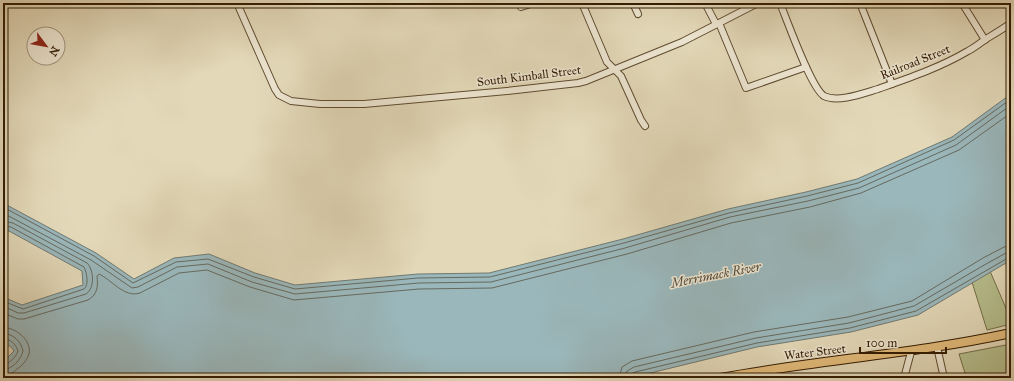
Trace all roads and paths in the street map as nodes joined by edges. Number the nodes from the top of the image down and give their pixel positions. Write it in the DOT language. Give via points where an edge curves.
graph roads {
  1 [pos="237,3"];
  2 [pos="534,3"];
  3 [pos="582,3"];
  4 [pos="634,3"];
  5 [pos="705,3"];
  6 [pos="758,3"];
  7 [pos="780,3"];
  8 [pos="860,3"];
  9 [pos="962,3"];
  10 [pos="521,7"];
  11 [pos="638,14"];
  12 [pos="718,23"];
  13 [pos="1011,23"];
  14 [pos="985,40"];
  15 [pos="806,68"];
  16 [pos="614,70"];
  17 [pos="892,84"];
  18 [pos="645,126"];
  19 [pos="1010,333"];
  20 [pos="937,348"];
  21 [pos="911,352"];
  22 [pos="720,378"];
  23 [pos="904,378"];
  24 [pos="944,378"];
  1 -- 16 [label="street, South Kimball Street" via="275,89 279,95 302,103 395,102 568,85"];
  2 -- 10 [label="street"];
  3 -- 16 [label="street" via="607,62"];
  4 -- 11 [label="street"];
  5 -- 12 [label="street"];
  6 -- 12 [label="street, South Kimball Street"];
  7 -- 15 [label="street"];
  8 -- 17 [label="street"];
  9 -- 14 [label="street"];
  12 -- 15 [label="street" via="746,88"];
  12 -- 16 [label="street, South Kimball Street" via="682,42"];
  13 -- 14 [label="street, Railroad Street"];
  14 -- 17 [label="street, Railroad Street" via="946,63"];
  15 -- 17 [label="street, Railroad Street" via="820,92 833,98 842,98"];
  16 -- 18 [label="street" via="621,76"];
  19 -- 20 [label="main road, Water Street"];
  20 -- 21 [label="main road, Water Street"];
  20 -- 24 [label="street"];
  21 -- 22 [label="main road, Water Street"];
  21 -- 23 [label="street"];
}
